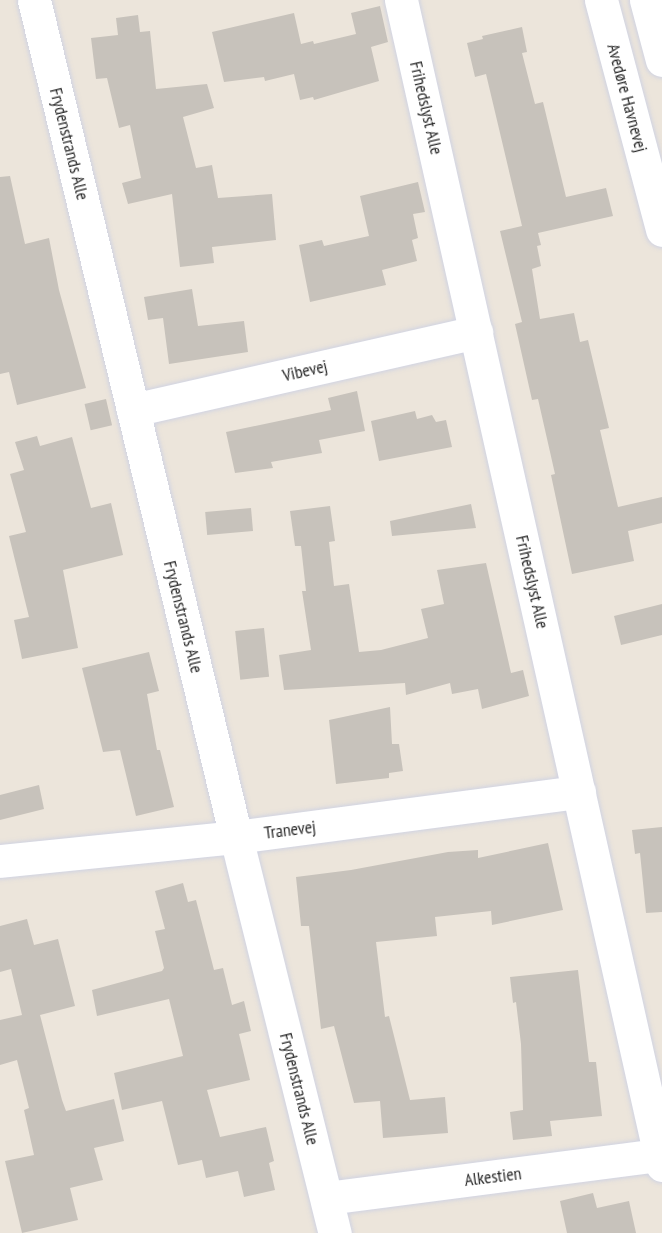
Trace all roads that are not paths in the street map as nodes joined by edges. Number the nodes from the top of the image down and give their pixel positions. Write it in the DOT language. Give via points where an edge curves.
graph roads {
  1 [pos="34,0"];
  2 [pos="401,0"];
  3 [pos="601,0"];
  4 [pos="646,0"];
  5 [pos="662,60"];
  6 [pos="662,230"];
  7 [pos="476,332"];
  8 [pos="134,411"];
  9 [pos="579,792"];
  10 [pos="236,837"];
  11 [pos="0,861"];
  12 [pos="661,1160"];
  13 [pos="327,1198"];
  14 [pos="335,1233"];
  1 -- 8 [label="street, Frydenstrands Alle"];
  2 -- 7 [label="street, Frihedslyst Alle"];
  3 -- 6 [label="street, Avedøre Havnevej"];
  4 -- 5 [label="street"];
  7 -- 8 [label="street, Vibevej"];
  7 -- 9 [label="street, Frihedslyst Alle"];
  8 -- 10 [label="street, Frydenstrands Alle"];
  9 -- 10 [label="street, Tranevej"];
  9 -- 12 [label="street, Frihedslyst Alle"];
  10 -- 11 [label="street, Tranevej"];
  10 -- 13 [label="street, Frydenstrands Alle"];
  12 -- 13 [label="street, Alkestien"];
  13 -- 14 [label="street, Frydenstrands Alle"];
}
